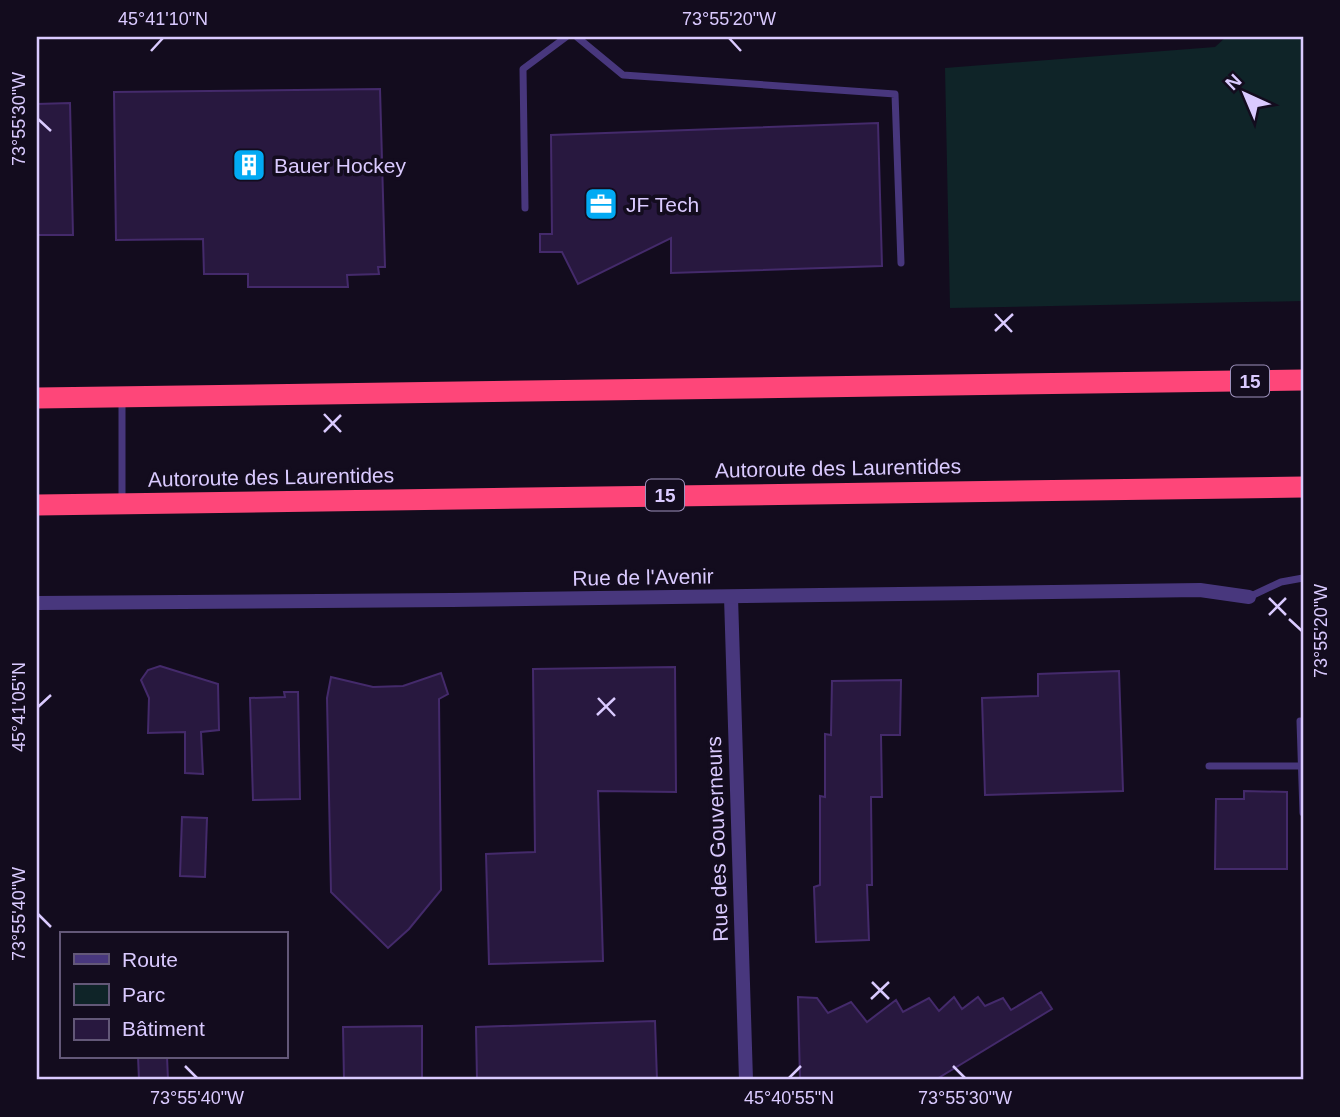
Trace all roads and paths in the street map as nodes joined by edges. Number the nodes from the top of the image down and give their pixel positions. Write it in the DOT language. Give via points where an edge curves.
graph roads {
  1 [pos="565,37"];
  2 [pos="578,37"];
  3 [pos="525,208"];
  4 [pos="901,263"];
  5 [pos="1303,380"];
  6 [pos="122,396"];
  7 [pos="37,398"];
  8 [pos="1303,487"];
  9 [pos="122,504"];
  10 [pos="37,505"];
  11 [pos="1303,578"];
  12 [pos="731,597"];
  13 [pos="1249,597"];
  14 [pos="37,603"];
  15 [pos="1300,721"];
  16 [pos="1209,766"];
  17 [pos="1301,766"];
  18 [pos="1303,813"];
  19 [pos="746,1080"];
  1 -- 3 [label="lane" via="523,69"];
  2 -- 4 [label="lane" via="623,75 895,94"];
  5 -- 6 [label="highway, 15"];
  6 -- 7 [label="highway, 15"];
  6 -- 9 [label="lane"];
  8 -- 9 [label="highway, Autoroute des Laurentides / 15"];
  9 -- 10 [label="highway, Autoroute des Laurentides / 15"];
  11 -- 13 [label="lane" via="1281,582"];
  12 -- 13 [label="street, Rue de l'Avenir" via="1200,590"];
  12 -- 14 [label="street, Rue de l'Avenir"];
  12 -- 19 [label="street, Rue des Gouverneurs"];
  15 -- 17 [label="lane"];
  16 -- 17 [label="lane"];
  17 -- 18 [label="lane"];
}
